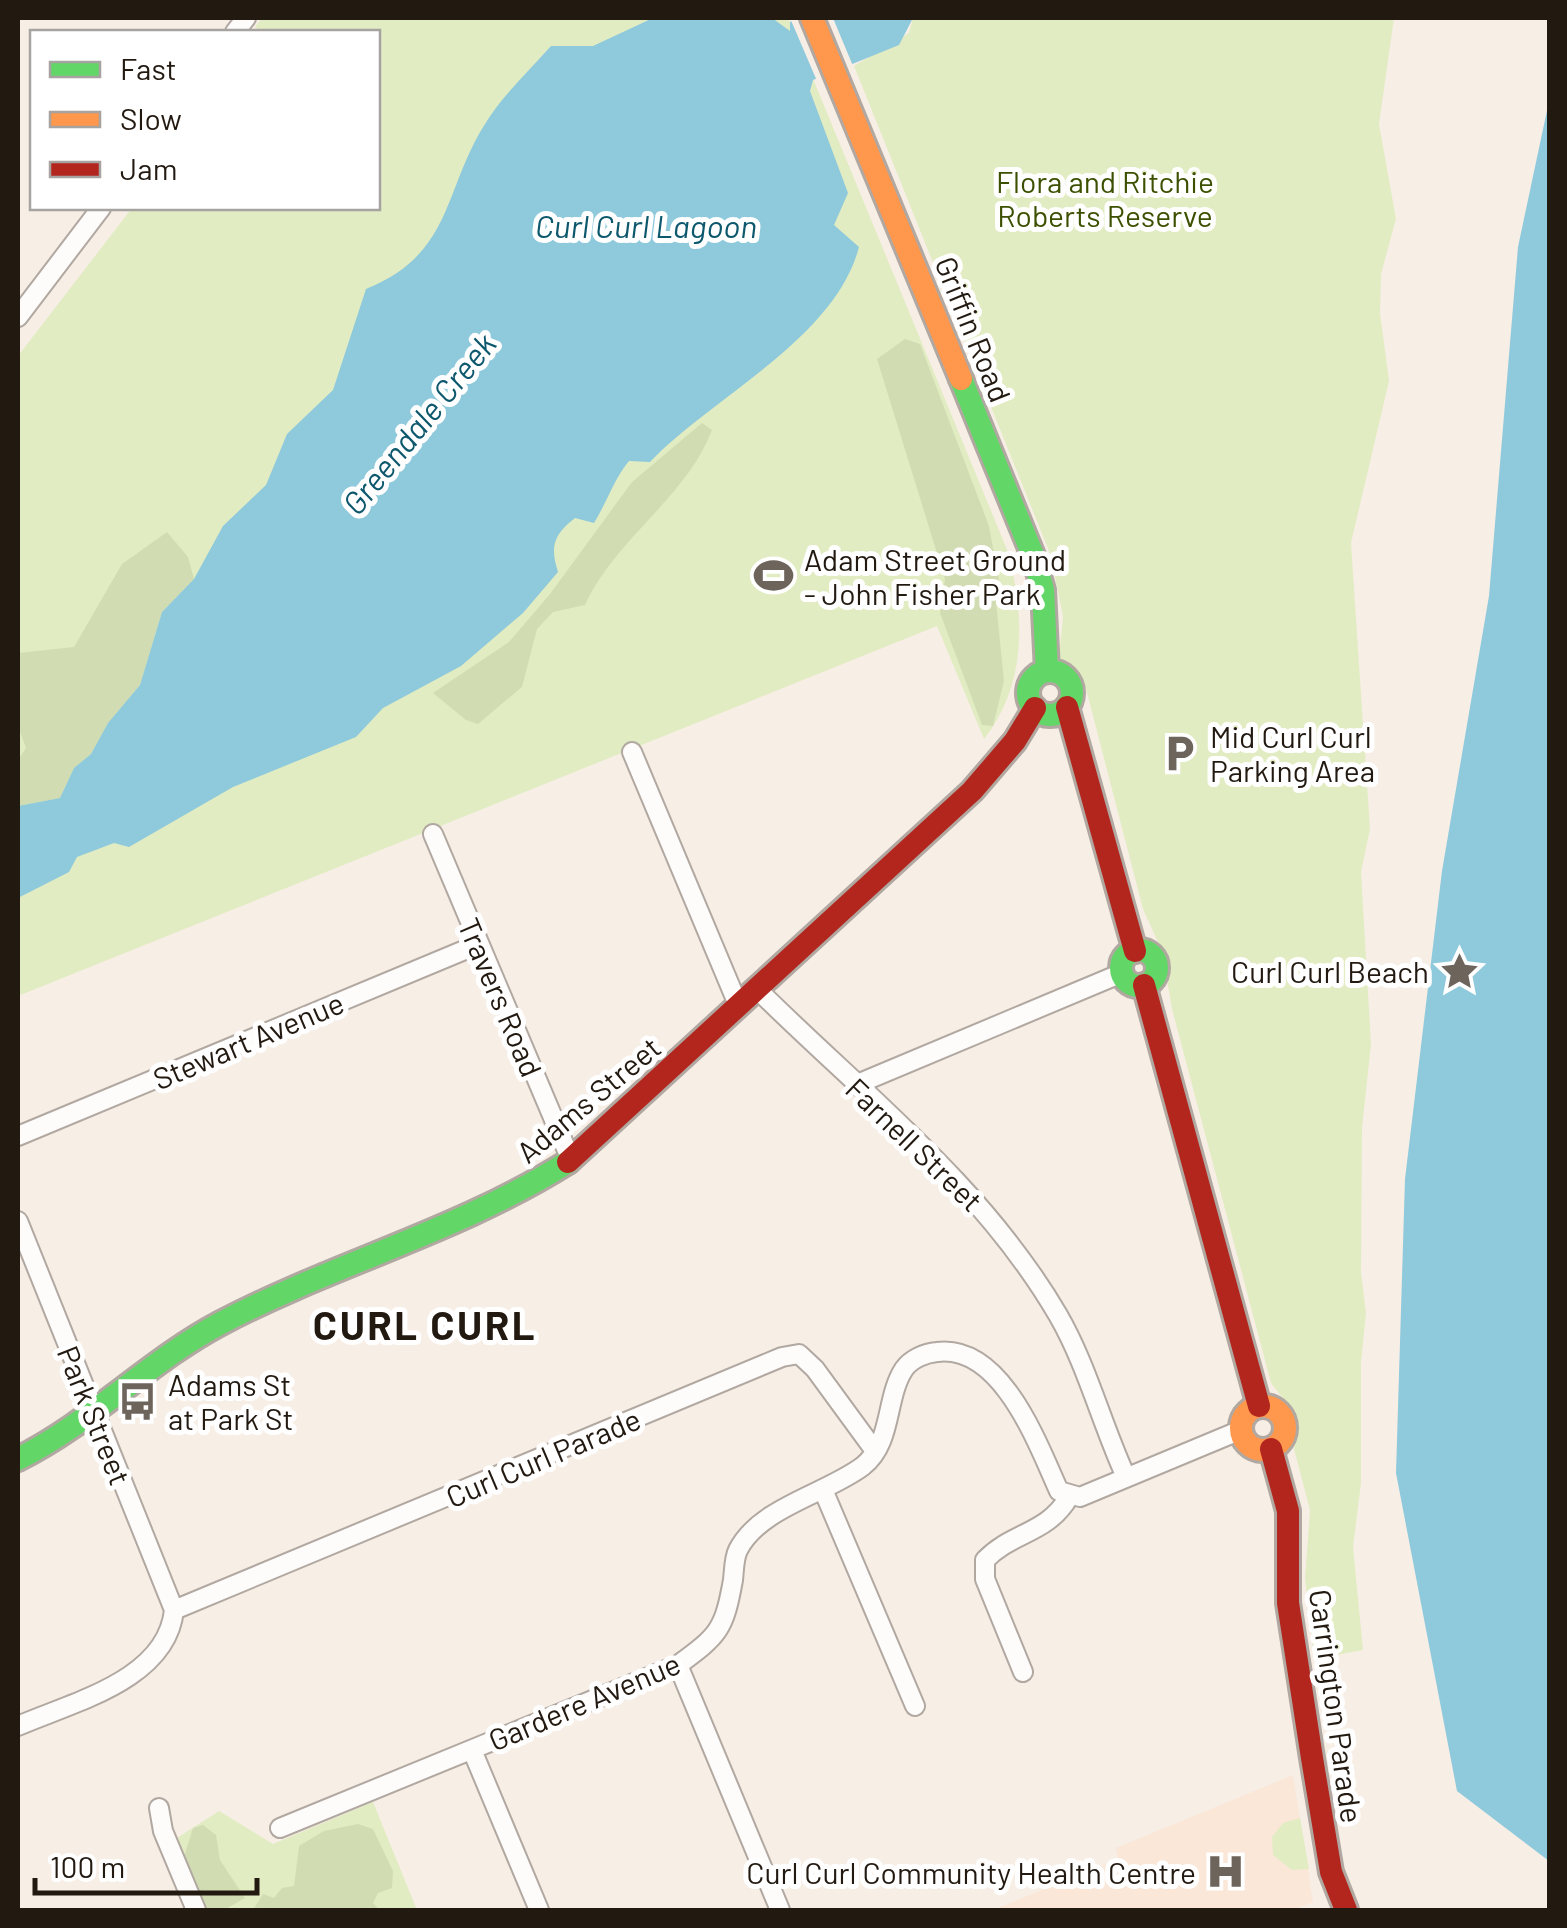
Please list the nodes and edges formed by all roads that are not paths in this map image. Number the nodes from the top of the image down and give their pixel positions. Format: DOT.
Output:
graph roads {
  1 [pos="812,18"];
  2 [pos="99,210"];
  3 [pos="18,317"];
  4 [pos="1046,671"];
  5 [pos="1066,706"];
  6 [pos="1035,708"];
  7 [pos="632,752"];
  8 [pos="433,834"];
  9 [pos="479,944"];
  10 [pos="1135,951"];
  11 [pos="1122,973"];
  12 [pos="1144,985"];
  13 [pos="758,990"];
  14 [pos="739,1007"];
  15 [pos="855,1084"];
  16 [pos="18,1136"];
  17 [pos="570,1160"];
  18 [pos="18,1222"];
  19 [pos="1259,1406"];
  20 [pos="95,1416"];
  21 [pos="1242,1430"];
  22 [pos="1271,1449"];
  23 [pos="875,1450"];
  24 [pos="18,1459"];
  25 [pos="1126,1478"];
  26 [pos="824,1492"];
  27 [pos="1069,1497"];
  28 [pos="174,1610"];
  29 [pos="678,1664"];
  30 [pos="1023,1672"];
  31 [pos="915,1706"];
  32 [pos="18,1726"];
  33 [pos="472,1750"];
  34 [pos="159,1808"];
  35 [pos="280,1828"];
  36 [pos="196,1910"];
  37 [pos="540,1910"];
  38 [pos="780,1910"];
  39 [pos="1346,1910"];
  1 -- 4 [label="main road, Griffin Road"];
  2 -- 3 [label="street"];
  4 -- 5 [label="main road"];
  4 -- 6 [label="main road"];
  5 -- 6 [label="main road"];
  5 -- 10 [label="main road"];
  6 -- 13 [label="main road, Adams Street"];
  7 -- 14 [label="street"];
  8 -- 9 [label="street, Travers Road"];
  9 -- 16 [label="street, Stewart Avenue"];
  9 -- 17 [label="street, Travers Road"];
  10 -- 11 [label="main road"];
  10 -- 12 [label="main road"];
  11 -- 12 [label="main road"];
  11 -- 15 [label="street"];
  12 -- 19 [label="main road"];
  13 -- 14 [label="main road, Adams Street"];
  13 -- 15 [label="street, Farnell Street"];
  14 -- 17 [label="main road, Adams Street"];
  15 -- 25 [label="street, Farnell Street"];
  17 -- 20 [label="main road, Adams Street"];
  18 -- 20 [label="street, Park Street"];
  19 -- 21 [label="main road"];
  19 -- 22 [label="main road"];
  20 -- 24 [label="main road, Adams Street"];
  20 -- 28 [label="street, Park Street"];
  21 -- 22 [label="main road"];
  21 -- 25 [label="street"];
  22 -- 39 [label="main road, Carrington Parade"];
  23 -- 26 [label="street, Gardere Avenue"];
  23 -- 27 [label="street, Gardere Avenue"];
  23 -- 28 [label="street, Curl Curl Parade"];
  25 -- 27 [label="street"];
  26 -- 29 [label="street, Gardere Avenue"];
  26 -- 31 [label="street"];
  27 -- 30 [label="street"];
  28 -- 32 [label="street"];
  29 -- 33 [label="street, Gardere Avenue"];
  29 -- 38 [label="street"];
  33 -- 35 [label="street, Gardere Avenue"];
  33 -- 37 [label="street"];
  34 -- 36 [label="street"];
}
